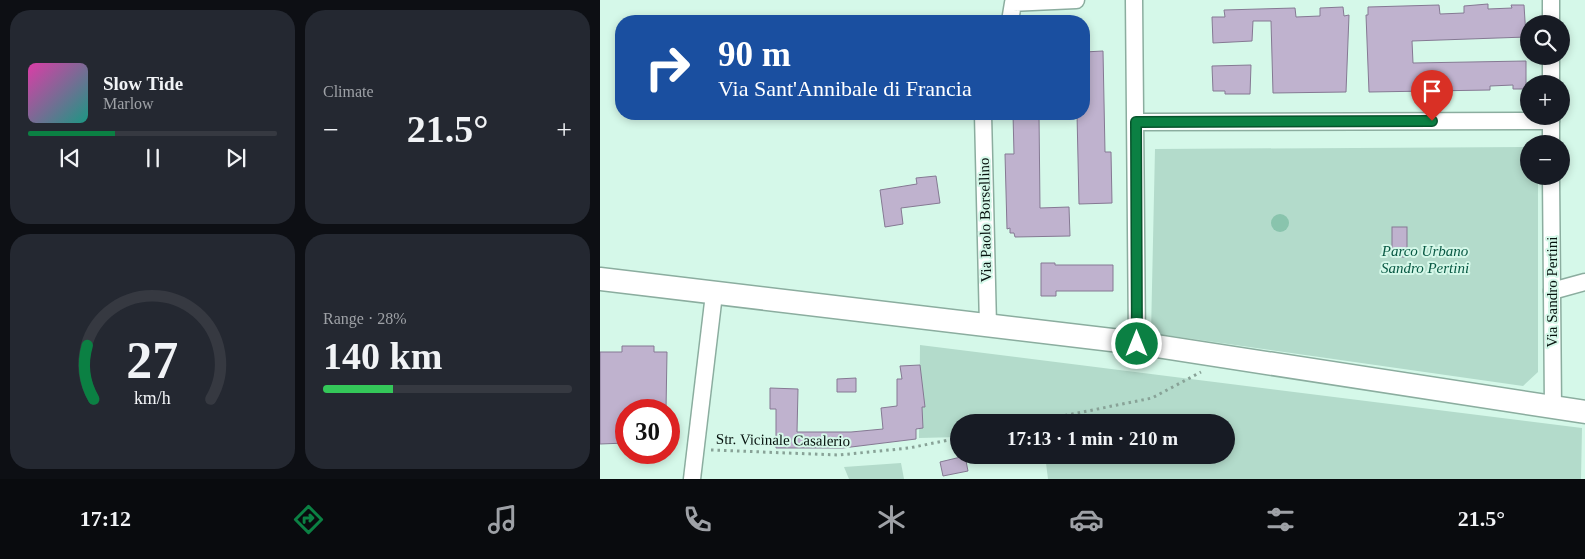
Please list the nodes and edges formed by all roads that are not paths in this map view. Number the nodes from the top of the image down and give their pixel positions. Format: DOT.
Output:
graph roads {
  1 [pos="1076,0"];
  2 [pos="1134,0"];
  3 [pos="1551,0"];
  4 [pos="1011,15"];
  5 [pos="1551,15"];
  6 [pos="1520,119"];
  7 [pos="983,120"];
  8 [pos="1136,122"];
  9 [pos="1551,185"];
  10 [pos="600,279"];
  11 [pos="1585,282"];
  12 [pos="1552,291"];
  13 [pos="714,294"];
  14 [pos="988,326"];
  15 [pos="1137,344"];
  16 [pos="1553,408"];
  17 [pos="1585,412"];
  18 [pos="692,479"];
  1 -- 4 [label="street"];
  2 -- 8 [label="street"];
  3 -- 5 [label="street"];
  6 -- 8 [label="street"];
  7 -- 14 [label="street, Via Paolo Borsellino"];
  8 -- 15 [label="street"];
  9 -- 12 [label="street, Via Sandro Pertini"];
  10 -- 13 [label="main road"];
  11 -- 12 [label="street"];
  12 -- 16 [label="street, Via Sandro Pertini"];
  13 -- 14 [label="main road"];
  13 -- 18 [label="street"];
  14 -- 15 [label="main road"];
  15 -- 16 [label="main road"];
  16 -- 17 [label="main road"];
}
